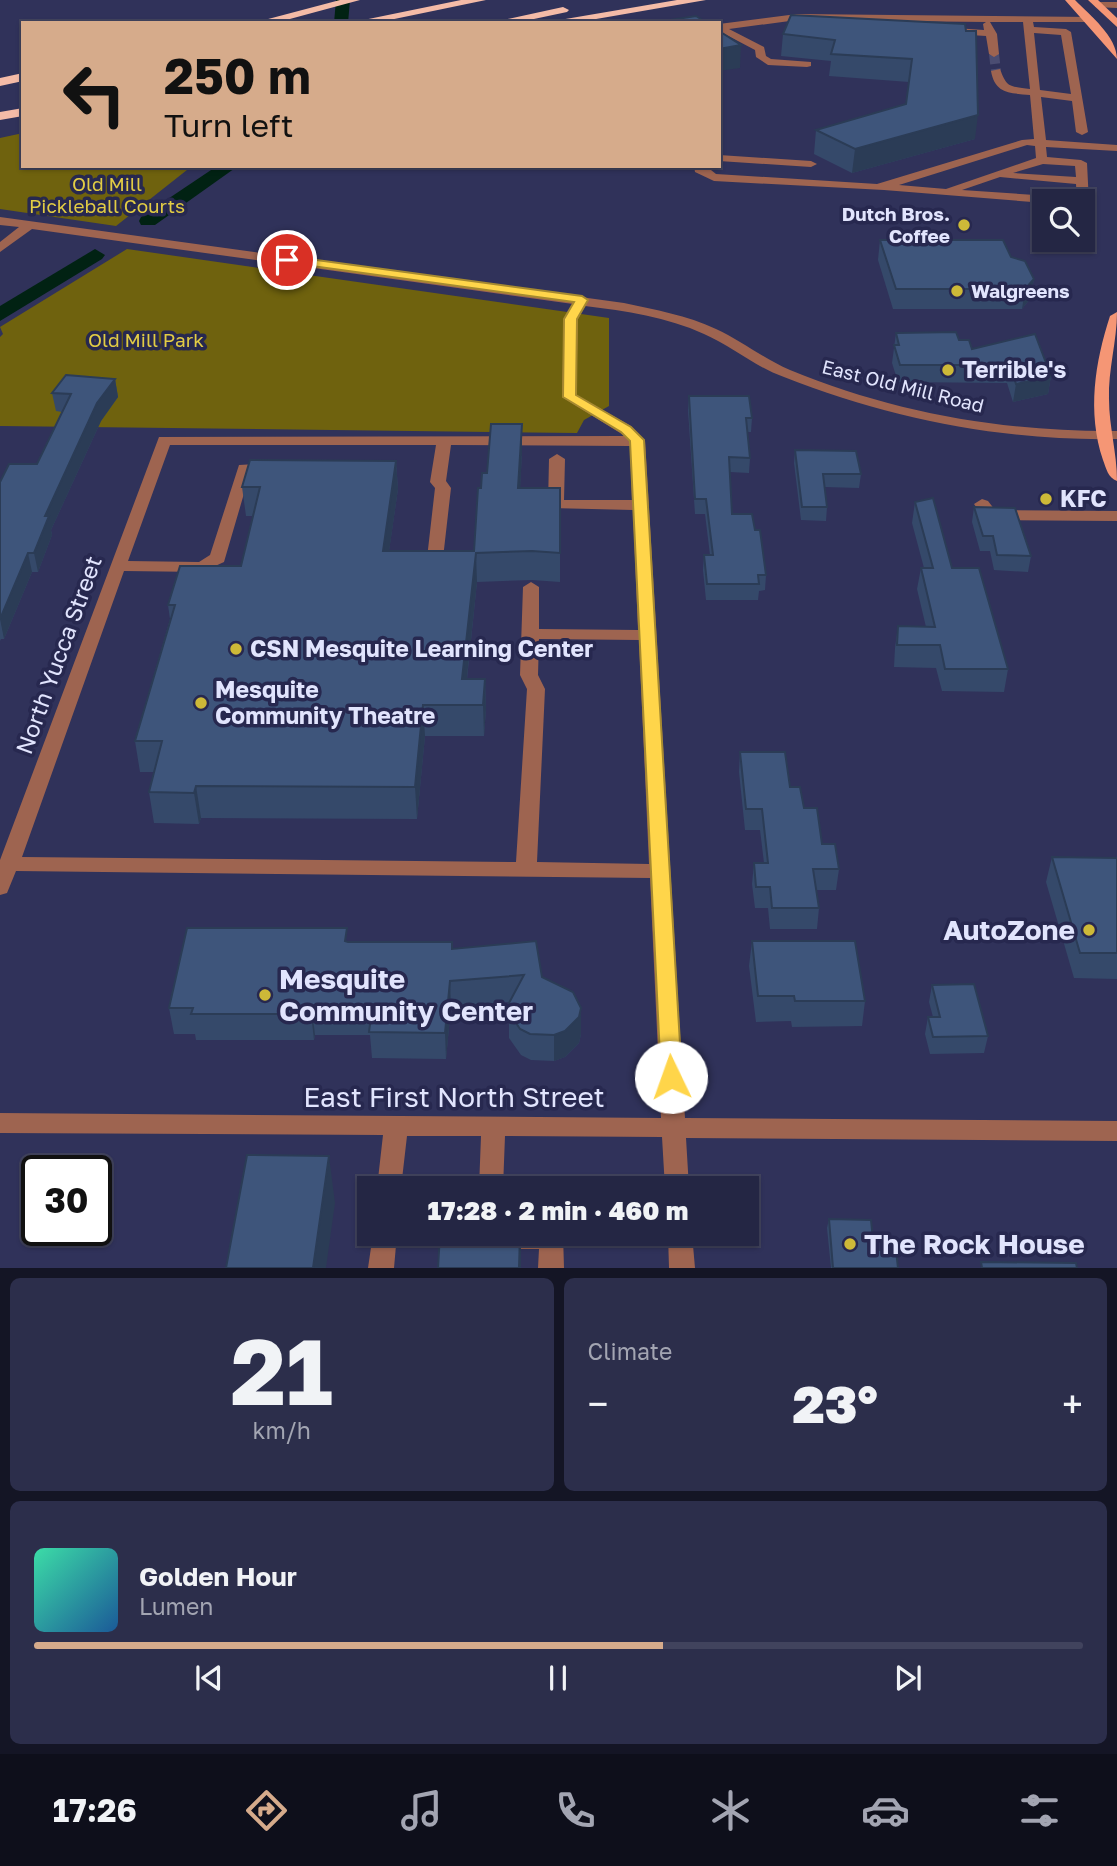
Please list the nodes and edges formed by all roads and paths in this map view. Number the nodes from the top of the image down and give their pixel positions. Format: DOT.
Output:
graph roads {
  1 [pos="354,0"];
  2 [pos="480,0"];
  3 [pos="617,0"];
  4 [pos="700,0"];
  5 [pos="1074,3"];
  6 [pos="1096,3"];
  7 [pos="1117,5"];
  8 [pos="777,18"];
  9 [pos="986,18"];
  10 [pos="1089,19"];
  11 [pos="267,21"];
  12 [pos="367,21"];
  13 [pos="507,21"];
  14 [pos="561,21"];
  15 [pos="1117,24"];
  16 [pos="1029,25"];
  17 [pos="721,27"];
  18 [pos="721,28"];
  19 [pos="992,34"];
  20 [pos="1113,45"];
  21 [pos="994,54"];
  22 [pos="1117,56"];
  23 [pos="807,64"];
  24 [pos="996,71"];
  25 [pos="21,78"];
  26 [pos="21,83"];
  27 [pos="0,85"];
  28 [pos="1036,95"];
  29 [pos="1077,98"];
  30 [pos="21,112"];
  31 [pos="0,116"];
  32 [pos="1083,132"];
  33 [pos="1041,142"];
  34 [pos="1117,148"];
  35 [pos="721,158"];
  36 [pos="1042,160"];
  37 [pos="811,164"];
  38 [pos="700,168"];
  39 [pos="995,176"];
  40 [pos="1083,181"];
  41 [pos="878,187"];
  42 [pos="1083,189"];
  43 [pos="944,192"];
  44 [pos="1032,199"];
  45 [pos="0,221"];
  46 [pos="30,225"];
  47 [pos="0,248"];
  48 [pos="582,300"];
  49 [pos="1117,316"];
  50 [pos="631,435"];
  51 [pos="1110,435"];
  52 [pos="345,440"];
  53 [pos="444,440"];
  54 [pos="340,458"];
  55 [pos="557,459"];
  56 [pos="284,468"];
  57 [pos="1117,475"];
  58 [pos="982,504"];
  59 [pos="640,505"];
  60 [pos="1117,516"];
  61 [pos="118,566"];
  62 [pos="434,567"];
  63 [pos="531,587"];
  64 [pos="530,635"];
  65 [pos="647,635"];
  66 [pos="8,864"];
  67 [pos="526,870"];
  68 [pos="660,871"];
  69 [pos="0,887"];
  70 [pos="0,1123"];
  71 [pos="396,1127"];
  72 [pos="494,1128"];
  73 [pos="674,1129"];
  74 [pos="1117,1131"];
  75 [pos="390,1176"];
  76 [pos="492,1176"];
  77 [pos="676,1176"];
  78 [pos="384,1246"];
  79 [pos="552,1246"];
  80 [pos="681,1246"];
  81 [pos="381,1268"];
  82 [pos="551,1268"];
  83 [pos="682,1268"];
  1 -- 11 [label="highway"];
  2 -- 12 [label="highway"];
  3 -- 13 [label="highway"];
  4 -- 14 [label="highway"];
  5 -- 6 [label="main road"];
  5 -- 10 [label="main road"];
  6 -- 7 [label="street"];
  6 -- 15 [label="main road"];
  8 -- 9 [label="street"];
  8 -- 17 [label="street"];
  8 -- 19 [label="street"];
  9 -- 16 [label="street"];
  9 -- 19 [label="street"];
  10 -- 16 [label="street"];
  10 -- 20 [label="main road"];
  16 -- 28 [label="street"];
  16 -- 29 [label="street"];
  18 -- 23 [label="street"];
  19 -- 21 [label="street"];
  20 -- 22 [label="main road"];
  24 -- 28 [label="street"];
  25 -- 27 [label="highway"];
  26 -- 27 [label="highway"];
  28 -- 29 [label="street"];
  28 -- 33 [label="street"];
  29 -- 32 [label="street"];
  30 -- 31 [label="highway"];
  33 -- 34 [label="street"];
  33 -- 36 [label="street"];
  33 -- 41 [label="street"];
  35 -- 37 [label="street"];
  36 -- 39 [label="street"];
  36 -- 40 [label="street"];
  38 -- 41 [label="street"];
  39 -- 40 [label="street"];
  39 -- 43 [label="street"];
  40 -- 42 [label="street"];
  41 -- 43 [label="street"];
  43 -- 44 [label="street"];
  45 -- 46 [label="street, East Old Mill Road"];
  46 -- 47 [label="street"];
  46 -- 48 [label="street, East Old Mill Road"];
  48 -- 50 [label="street"];
  48 -- 51 [label="street, East Old Mill Road"];
  49 -- 51 [label="main road"];
  50 -- 53 [label="street"];
  50 -- 59 [label="street"];
  51 -- 57 [label="main road"];
  52 -- 53 [label="street"];
  52 -- 54 [label="street"];
  52 -- 61 [label="street, North Yucca Street"];
  53 -- 62 [label="street"];
  55 -- 59 [label="street"];
  56 -- 61 [label="street"];
  58 -- 60 [label="street"];
  59 -- 65 [label="street"];
  61 -- 66 [label="street, North Yucca Street"];
  63 -- 64 [label="street"];
  64 -- 65 [label="street"];
  64 -- 67 [label="street"];
  65 -- 68 [label="street"];
  66 -- 67 [label="street"];
  66 -- 69 [label="street, North Yucca Street"];
  67 -- 68 [label="street"];
  68 -- 73 [label="street"];
  70 -- 71 [label="street, East First North Street"];
  71 -- 72 [label="street, East First North Street"];
  71 -- 75 [label="street"];
  72 -- 73 [label="street, East First North Street"];
  72 -- 76 [label="street"];
  73 -- 74 [label="street, East First North Street"];
  73 -- 77 [label="street"];
  78 -- 81 [label="street"];
  79 -- 82 [label="street"];
  80 -- 83 [label="street"];
}
